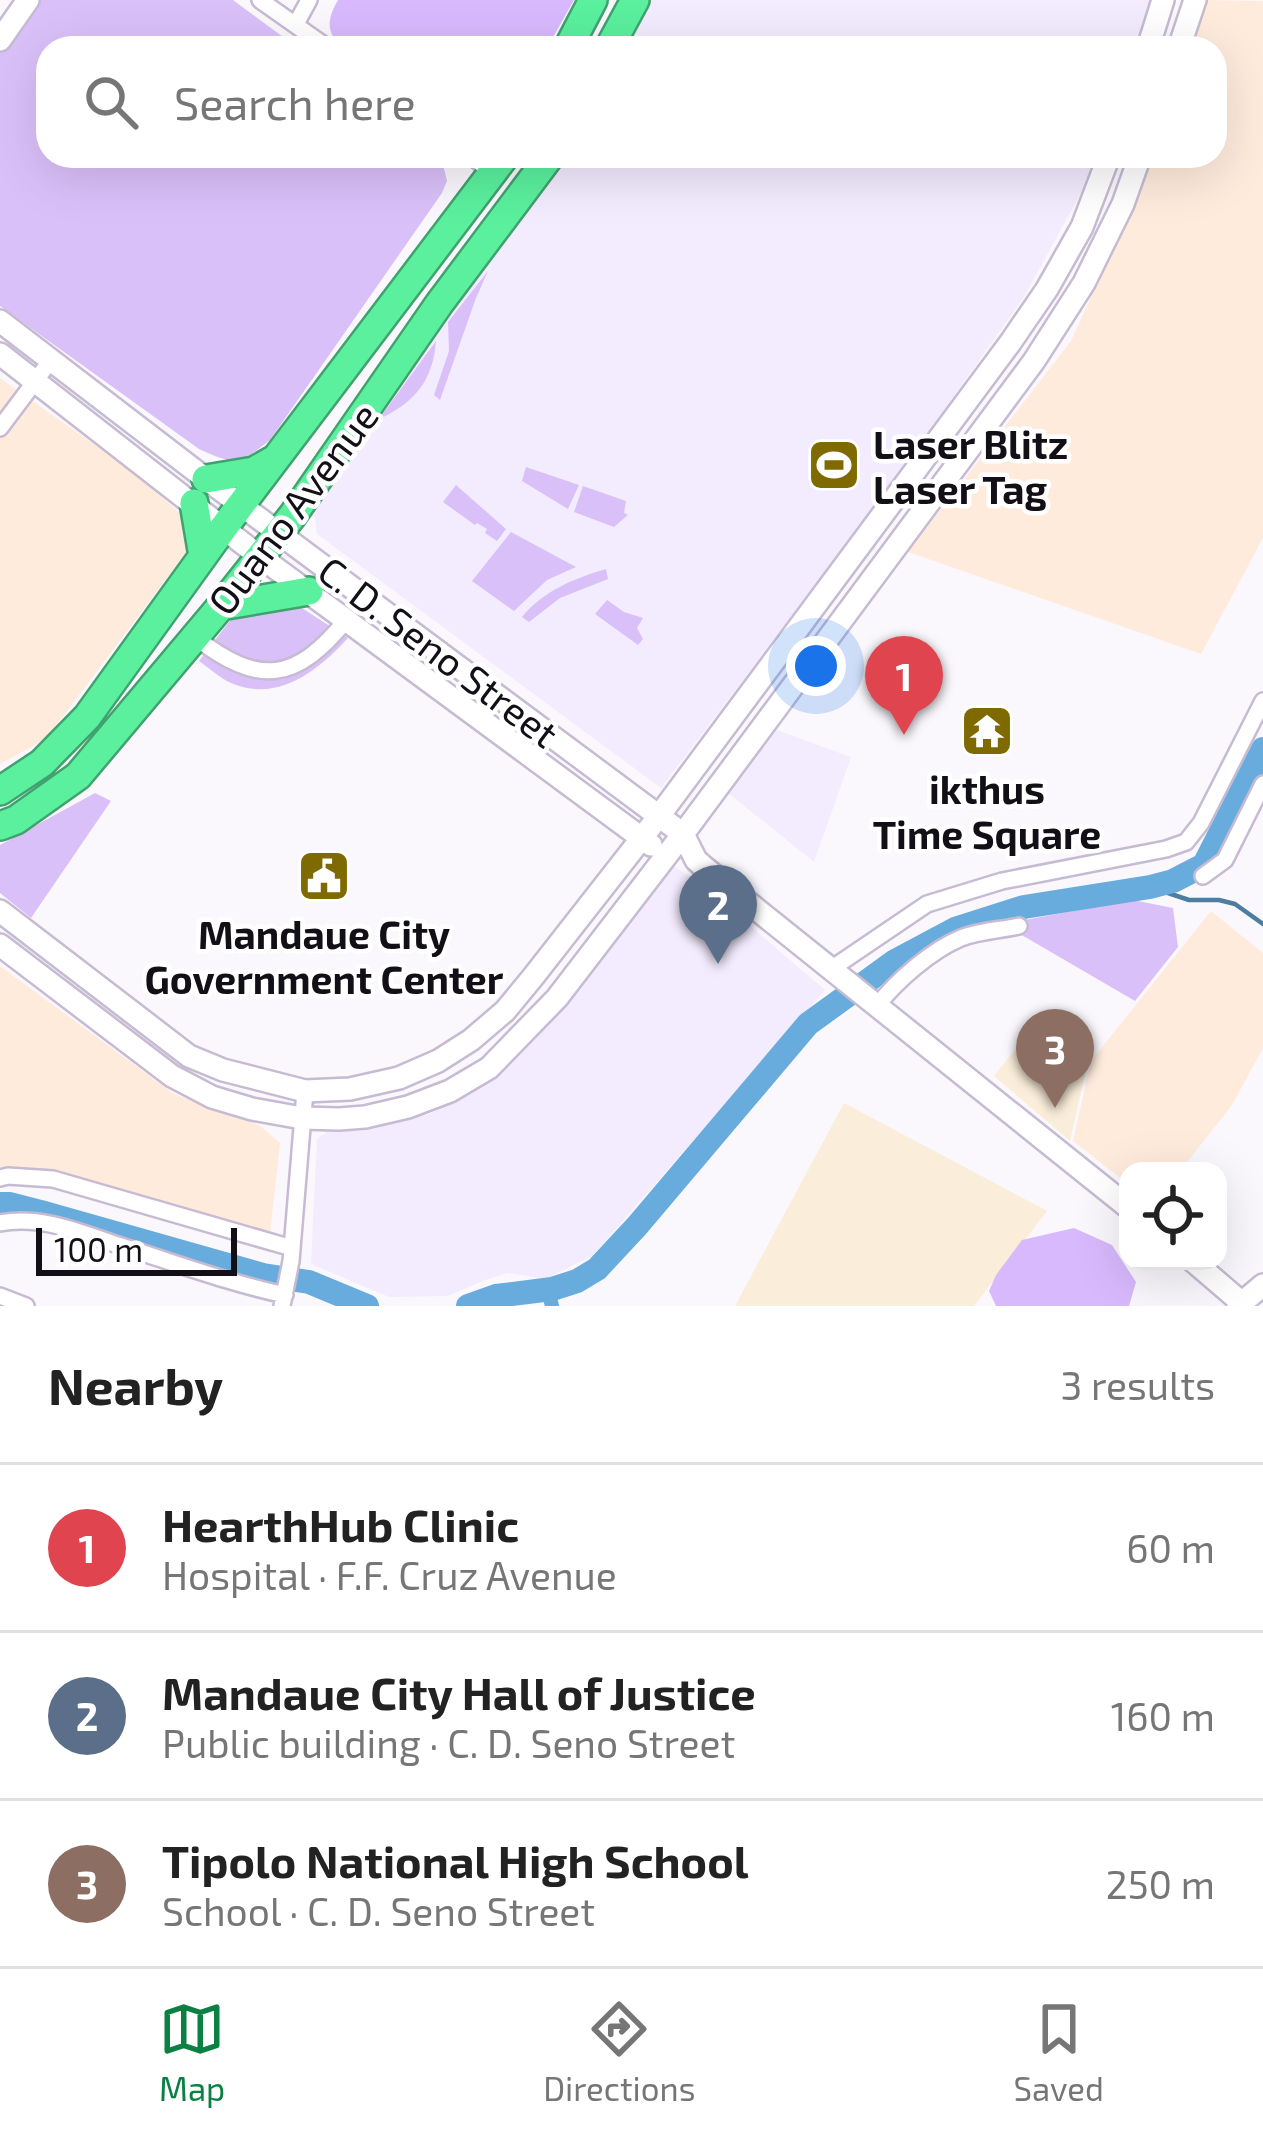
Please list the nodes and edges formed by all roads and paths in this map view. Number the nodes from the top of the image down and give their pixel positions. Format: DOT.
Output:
graph roads {
  1 [pos="28,0"];
  2 [pos="260,0"];
  3 [pos="309,0"];
  4 [pos="593,0"];
  5 [pos="635,0"];
  6 [pos="1163,0"];
  7 [pos="1195,0"];
  8 [pos="296,24"];
  9 [pos="312,36"];
  10 [pos="574,36"];
  11 [pos="616,36"];
  12 [pos="1152,36"];
  13 [pos="1183,36"];
  14 [pos="0,40"];
  15 [pos="486,168"];
  16 [pos="541,168"];
  17 [pos="1104,168"];
  18 [pos="1136,168"];
  19 [pos="0,321"];
  20 [pos="0,354"];
  21 [pos="51,359"];
  22 [pos="36,381"];
  23 [pos="0,428"];
  24 [pos="278,457"];
  25 [pos="200,491"];
  26 [pos="233,516"];
  27 [pos="280,533"];
  28 [pos="203,556"];
  29 [pos="259,556"];
  30 [pos="309,591"];
  31 [pos="221,606"];
  32 [pos="347,620"];
  33 [pos="195,637"];
  34 [pos="1263,701"];
  35 [pos="515,708"];
  36 [pos="496,730"];
  37 [pos="1263,784"];
  38 [pos="0,791"];
  39 [pos="659,816"];
  40 [pos="0,826"];
  41 [pos="683,834"];
  42 [pos="642,838"];
  43 [pos="667,856"];
  44 [pos="696,860"];
  45 [pos="1203,876"];
  46 [pos="0,911"];
  47 [pos="1019,926"];
  48 [pos="0,945"];
  49 [pos="836,973"];
  50 [pos="872,1002"];
  51 [pos="305,1091"];
  52 [pos="302,1118"];
  53 [pos="0,1178"];
  54 [pos="1119,1200"];
  55 [pos="0,1223"];
  56 [pos="291,1254"];
  57 [pos="1203,1270"];
  58 [pos="1263,1286"];
  59 [pos="0,1296"];
  60 [pos="284,1296"];
  61 [pos="1240,1304"];
  62 [pos="26,1306"];
  1 -- 14 [label="street"];
  2 -- 8 [label="street"];
  3 -- 8 [label="street"];
  4 -- 10 [label="highway"];
  5 -- 11 [label="highway"];
  6 -- 12 [label="street"];
  7 -- 13 [label="street"];
  8 -- 9 [label="street"];
  15 -- 24 [label="highway, Ouano Avenue"];
  16 -- 27 [label="highway, Ouano Avenue"];
  17 -- 39 [label="street"];
  18 -- 41 [label="street"];
  19 -- 21 [label="street, C. D. Seno Street"];
  20 -- 22 [label="street, C. D. Seno Street"];
  21 -- 22 [label="street"];
  21 -- 25 [label="street, C. D. Seno Street"];
  22 -- 23 [label="street"];
  22 -- 25 [label="street, C. D. Seno Street"];
  24 -- 25 [label="highway"];
  24 -- 26 [label="highway, Ouano Avenue"];
  25 -- 26 [label="street, C. D. Seno Street"];
  25 -- 28 [label="highway"];
  26 -- 27 [label="street, C. D. Seno Street"];
  26 -- 28 [label="highway, Ouano Avenue"];
  26 -- 29 [label="street, C. D. Seno Street"];
  27 -- 29 [label="highway, Ouano Avenue"];
  27 -- 35 [label="street, C. D. Seno Street"];
  28 -- 38 [label="highway, Ouano Avenue"];
  29 -- 30 [label="street, C. D. Seno Street"];
  29 -- 31 [label="highway, Ouano Avenue"];
  30 -- 31 [label="highway"];
  30 -- 32 [label="street, C. D. Seno Street"];
  31 -- 33 [label="highway, Ouano Avenue"];
  32 -- 33 [label="street"];
  32 -- 36 [label="street, C. D. Seno Street"];
  33 -- 40 [label="highway, Ouano Avenue"];
  34 -- 49 [label="street"];
  35 -- 36 [label="street"];
  35 -- 39 [label="street, C. D. Seno Street"];
  36 -- 42 [label="street, C. D. Seno Street"];
  37 -- 45 [label="street"];
  39 -- 41 [label="street, C. D. Seno Street"];
  39 -- 42 [label="street"];
  41 -- 43 [label="street"];
  41 -- 44 [label="street, C. D. Seno Street"];
  42 -- 43 [label="street, C. D. Seno Street"];
  42 -- 51 [label="street"];
  43 -- 44 [label="street, C. D. Seno Street"];
  43 -- 52 [label="street"];
  44 -- 49 [label="street, C. D. Seno Street"];
  46 -- 51 [label="street"];
  47 -- 50 [label="street"];
  48 -- 52 [label="street"];
  49 -- 50 [label="street, C. D. Seno Street"];
  50 -- 54 [label="street, C. D. Seno Street"];
  51 -- 52 [label="street"];
  52 -- 56 [label="street"];
  53 -- 56 [label="street"];
  55 -- 60 [label="street"];
  56 -- 60 [label="street"];
  57 -- 61 [label="street"];
  58 -- 61 [label="street"];
  59 -- 62 [label="street"];
}
